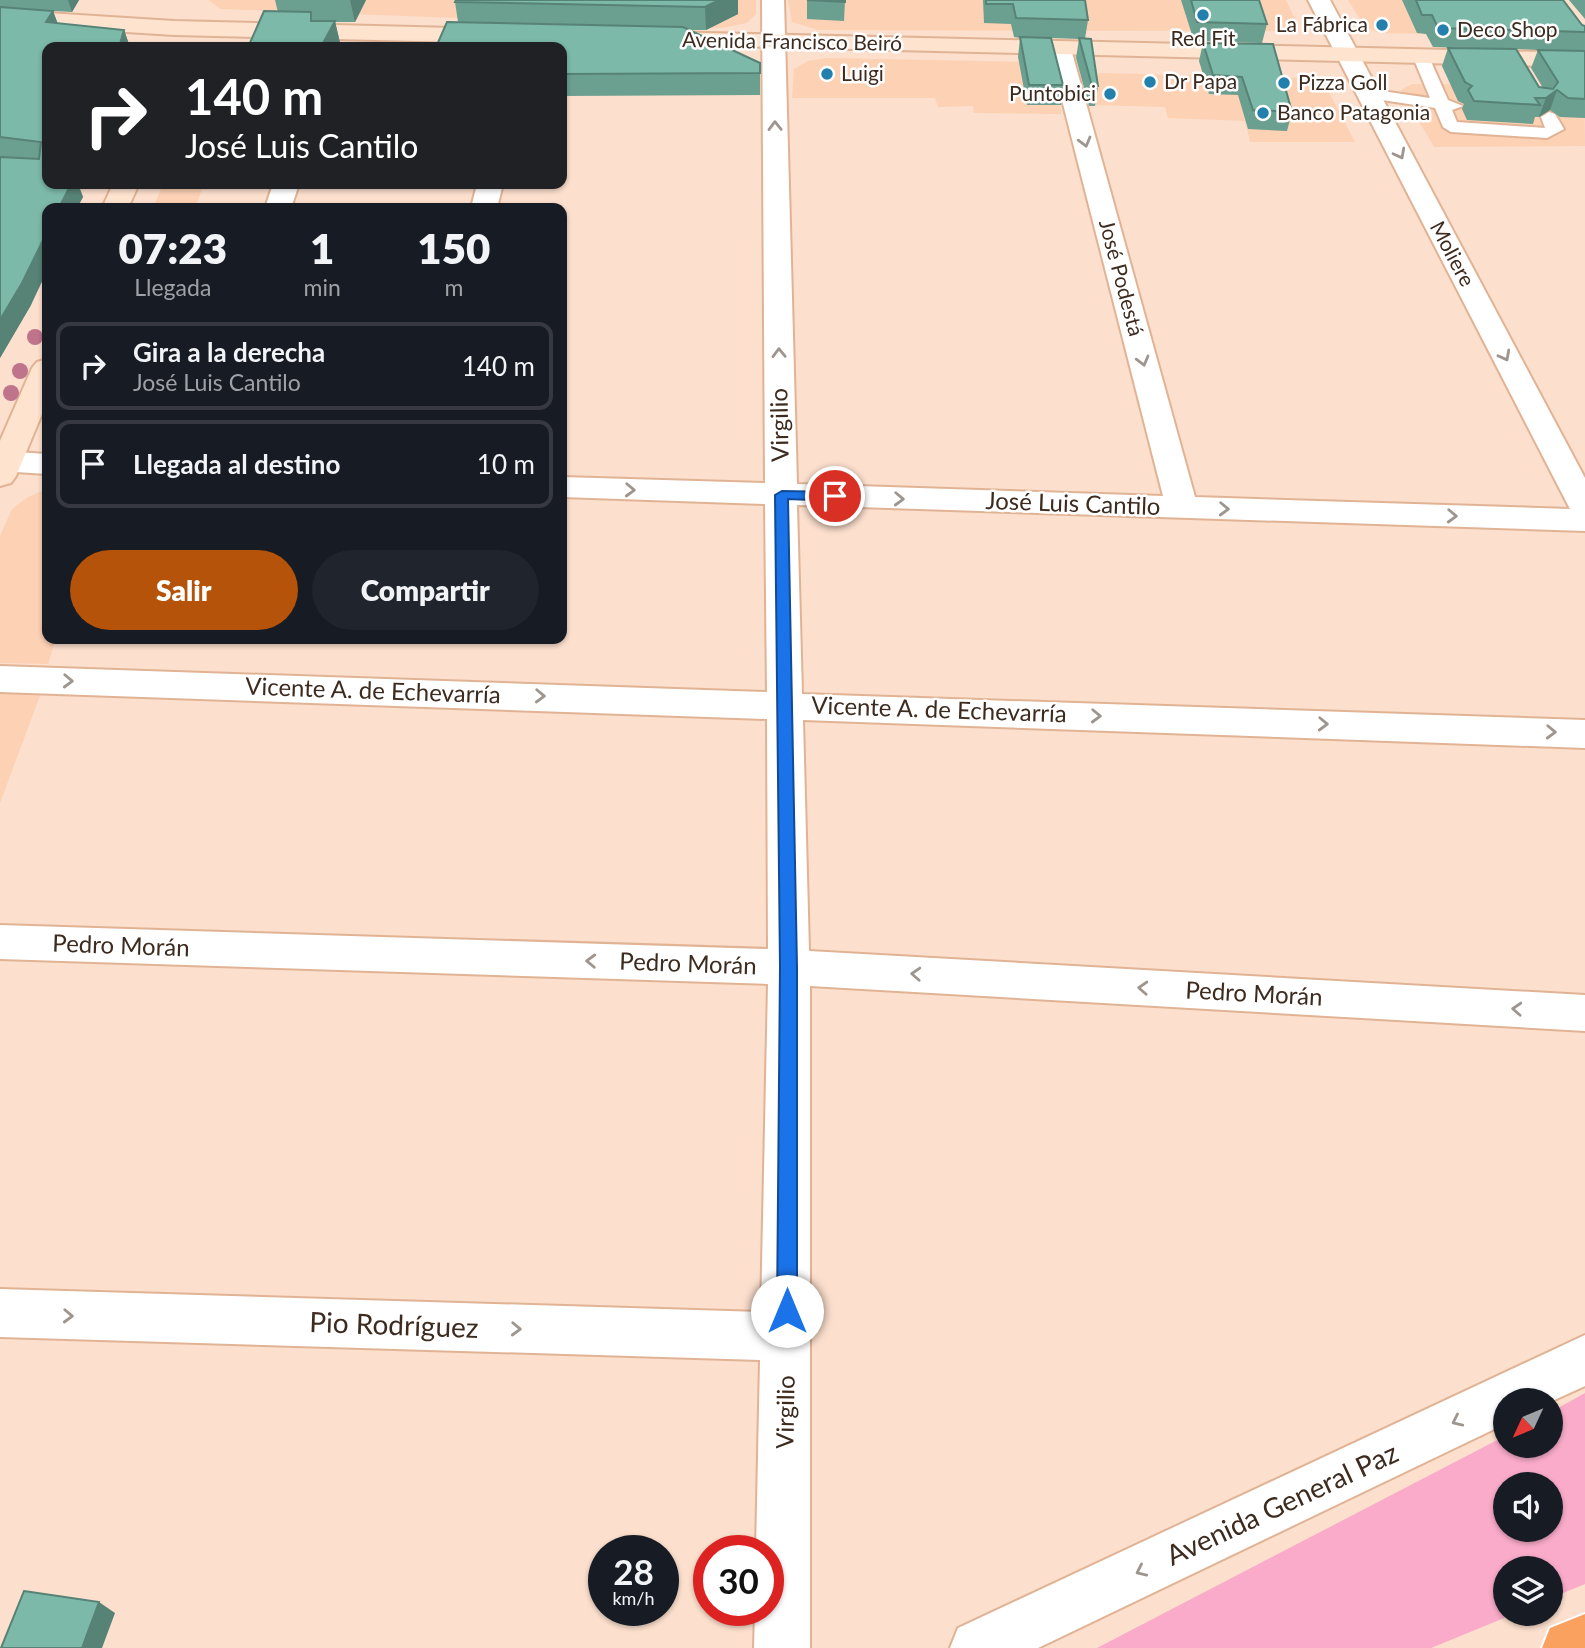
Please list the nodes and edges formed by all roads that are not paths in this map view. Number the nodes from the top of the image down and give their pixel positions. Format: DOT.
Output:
graph roads {
  1 [pos="773,0"];
  2 [pos="1319,0"];
  3 [pos="174,4"];
  4 [pos="0,17"];
  5 [pos="523,36"];
  6 [pos="176,38"];
  7 [pos="635,39"];
  8 [pos="332,40"];
  9 [pos="773,42"];
  10 [pos="1060,48"];
  11 [pos="1349,55"];
  12 [pos="1421,57"];
  13 [pos="1515,59"];
  14 [pos="1585,60"];
  15 [pos="1528,80"];
  16 [pos="1368,94"];
  17 [pos="1441,105"];
  18 [pos="1461,106"];
  19 [pos="1549,117"];
  20 [pos="42,379"];
  21 [pos="42,464"];
  22 [pos="2,467"];
  23 [pos="567,488"];
  24 [pos="782,495"];
  25 [pos="1182,507"];
  26 [pos="1585,508"];
  27 [pos="1585,520"];
  28 [pos="0,679"];
  29 [pos="783,704"];
  30 [pos="1585,734"];
  31 [pos="0,942"];
  32 [pos="789,967"];
  33 [pos="1585,1013"];
  34 [pos="0,1314"];
  35 [pos="787,1337"];
  36 [pos="1585,1360"];
  37 [pos="1585,1642"];
  38 [pos="782,1648"];
  39 [pos="978,1648"];
  40 [pos="1570,1648"];
  1 -- 9 [label="street, Virgilio"];
  2 -- 11 [label="street, Moliere"];
  3 -- 6 [label="main road"];
  4 -- 6 [label="main road"];
  5 -- 8 [label="main road"];
  6 -- 8 [label="main road"];
  7 -- 9 [label="main road, Avenida Francisco Beiró"];
  9 -- 10 [label="main road, Avenida Francisco Beiró"];
  24 -- 9 [label="street, Virgilio, one-way"];
  10 -- 11 [label="main road, Avenida Francisco Beiró"];
  10 -- 25 [label="street, José Podestá, one-way"];
  11 -- 12 [label="main road, Avenida Francisco Beiró"];
  11 -- 16 [label="street, Moliere"];
  12 -- 13 [label="main road, Avenida Francisco Beiró"];
  12 -- 17 [label="lane"];
  13 -- 14 [label="main road, Avenida Francisco Beiró"];
  13 -- 15 [label="lane"];
  16 -- 17 [label="lane"];
  16 -- 26 [label="street, Moliere, one-way"];
  17 -- 18 [label="lane"];
  17 -- 19 [label="lane"];
  20 -- 22 [label="main road"];
  21 -- 22 [label="street"];
  23 -- 24 [label="street, José Luis Cantilo, one-way"];
  24 -- 25 [label="street, José Luis Cantilo, one-way"];
  24 -- 29 [label="street, Virgilio"];
  25 -- 27 [label="street, José Luis Cantilo, one-way"];
  28 -- 29 [label="street, Vicente A. de Echevarría, one-way"];
  29 -- 30 [label="street, Vicente A. de Echevarría, one-way"];
  29 -- 32 [label="street, Virgilio"];
  32 -- 31 [label="street, Pedro Morán, one-way"];
  33 -- 32 [label="street, Pedro Morán, one-way"];
  32 -- 35 [label="street, Virgilio"];
  34 -- 35 [label="street, Pio Rodríguez, one-way"];
  35 -- 38 [label="street, Virgilio"];
  36 -- 39 [label="street, Avenida General Paz, one-way"];
  37 -- 40 [label="highway"];
}
